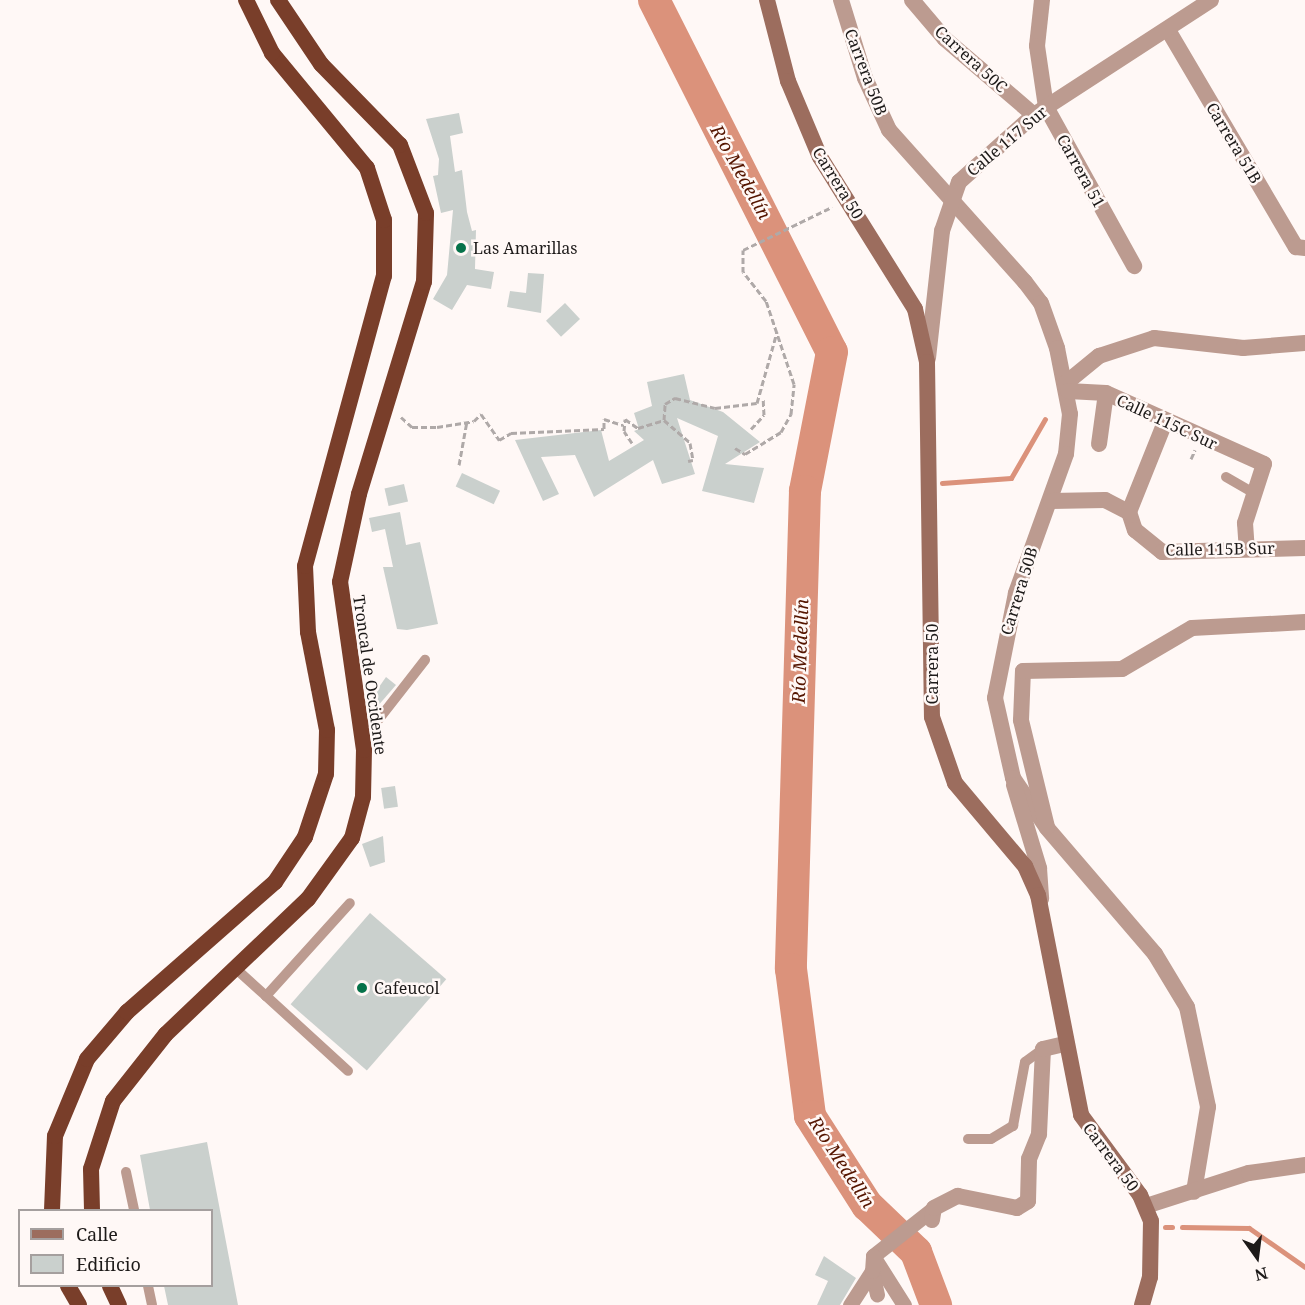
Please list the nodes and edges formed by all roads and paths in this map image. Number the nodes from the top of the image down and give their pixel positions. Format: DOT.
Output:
graph roads {
  1 [pos="246,0"];
  2 [pos="278,0"];
  3 [pos="768,0"];
  4 [pos="841,0"];
  5 [pos="912,0"];
  6 [pos="1042,0"];
  7 [pos="1210,0"];
  8 [pos="1168,30"];
  9 [pos="1040,111"];
  10 [pos="951,199"];
  11 [pos="829,209"];
  12 [pos="1305,248"];
  13 [pos="1134,266"];
  14 [pos="777,332"];
  15 [pos="1305,343"];
  16 [pos="927,363"];
  17 [pos="1067,387"];
  18 [pos="1106,393"];
  19 [pos="388,398"];
  20 [pos="763,398"];
  21 [pos="664,420"];
  22 [pos="467,422"];
  23 [pos="1164,422"];
  24 [pos="622,424"];
  25 [pos="751,429"];
  26 [pos="632,443"];
  27 [pos="1099,444"];
  28 [pos="735,448"];
  29 [pos="688,461"];
  30 [pos="459,465"];
  31 [pos="1226,477"];
  32 [pos="1255,494"];
  33 [pos="1051,501"];
  34 [pos="1129,512"];
  35 [pos="1305,548"];
  36 [pos="1247,549"];
  37 [pos="1305,622"];
  38 [pos="425,660"];
  39 [pos="361,728"];
  40 [pos="1013,778"];
  41 [pos="1047,828"];
  42 [pos="350,903"];
  43 [pos="1041,906"];
  44 [pos="235,968"];
  45 [pos="266,996"];
  46 [pos="1065,1044"];
  47 [pos="1043,1049"];
  48 [pos="348,1071"];
  49 [pos="968,1139"];
  50 [pos="1305,1165"];
  51 [pos="126,1172"];
  52 [pos="1194,1192"];
  53 [pos="1146,1206"];
  54 [pos="51,1209"];
  55 [pos="92,1209"];
  56 [pos="134,1209"];
  57 [pos="933,1214"];
  58 [pos="872,1264"];
  59 [pos="69,1287"];
  60 [pos="110,1287"];
  61 [pos="148,1287"];
  62 [pos="877,1294"];
  63 [pos="79,1305"];
  64 [pos="119,1305"];
  65 [pos="152,1305"];
  66 [pos="850,1305"];
  67 [pos="904,1305"];
  68 [pos="1142,1305"];
  1 -- 54 [label="highway"];
  2 -- 19 [label="highway, Troncal de Occidente"];
  3 -- 16 [label="main road, Carrera 50"];
  4 -- 10 [label="street, Carrera 50B"];
  5 -- 9 [label="street, Carrera 50C"];
  6 -- 9 [label="street, Carrera 51"];
  7 -- 8 [label="street, Calle 117 Sur"];
  8 -- 9 [label="street, Calle 117 Sur"];
  8 -- 12 [label="street, Carrera 51B"];
  9 -- 10 [label="street, Calle 117 Sur"];
  9 -- 13 [label="street, Carrera 51"];
  10 -- 16 [label="street, Calle 117 Sur"];
  10 -- 17 [label="street, Carrera 50B"];
  11 -- 14 [label="path"];
  14 -- 20 [label="path"];
  14 -- 28 [label="path"];
  15 -- 17 [label="street"];
  16 -- 43 [label="main road, Carrera 50"];
  17 -- 18 [label="street, Calle 115C Sur"];
  17 -- 33 [label="street, Carrera 50B"];
  18 -- 23 [label="street, Calle 115C Sur"];
  18 -- 27 [label="street"];
  19 -- 22 [label="path"];
  19 -- 39 [label="highway, Troncal de Occidente"];
  20 -- 21 [label="path"];
  20 -- 25 [label="path"];
  21 -- 24 [label="path"];
  21 -- 29 [label="path"];
  22 -- 24 [label="path"];
  22 -- 30 [label="path"];
  23 -- 32 [label="street, Calle 115C Sur"];
  23 -- 34 [label="street"];
  24 -- 26 [label="path"];
  31 -- 32 [label="lane"];
  32 -- 36 [label="street"];
  33 -- 34 [label="street"];
  33 -- 40 [label="street, Carrera 50B"];
  34 -- 36 [label="street, Calle 115B Sur"];
  35 -- 36 [label="street, Calle 115B Sur"];
  37 -- 41 [label="street"];
  38 -- 39 [label="lane"];
  39 -- 44 [label="highway, Troncal de Occidente"];
  40 -- 41 [label="street, Carrera 50B"];
  40 -- 43 [label="street"];
  41 -- 52 [label="street, Carrera 50B"];
  42 -- 45 [label="lane"];
  43 -- 46 [label="main road, Carrera 50"];
  44 -- 45 [label="lane"];
  44 -- 55 [label="highway, Troncal de Occidente"];
  45 -- 48 [label="lane"];
  46 -- 47 [label="street"];
  46 -- 53 [label="main road, Carrera 50"];
  47 -- 49 [label="lane"];
  47 -- 57 [label="street"];
  50 -- 52 [label="street"];
  51 -- 56 [label="lane"];
  52 -- 53 [label="street"];
  53 -- 68 [label="main road, Carrera 50"];
  57 -- 58 [label="street"];
  58 -- 62 [label="street"];
  58 -- 66 [label="street"];
  58 -- 67 [label="street"];
  59 -- 63 [label="highway"];
  60 -- 64 [label="highway"];
  61 -- 65 [label="lane"];
}
